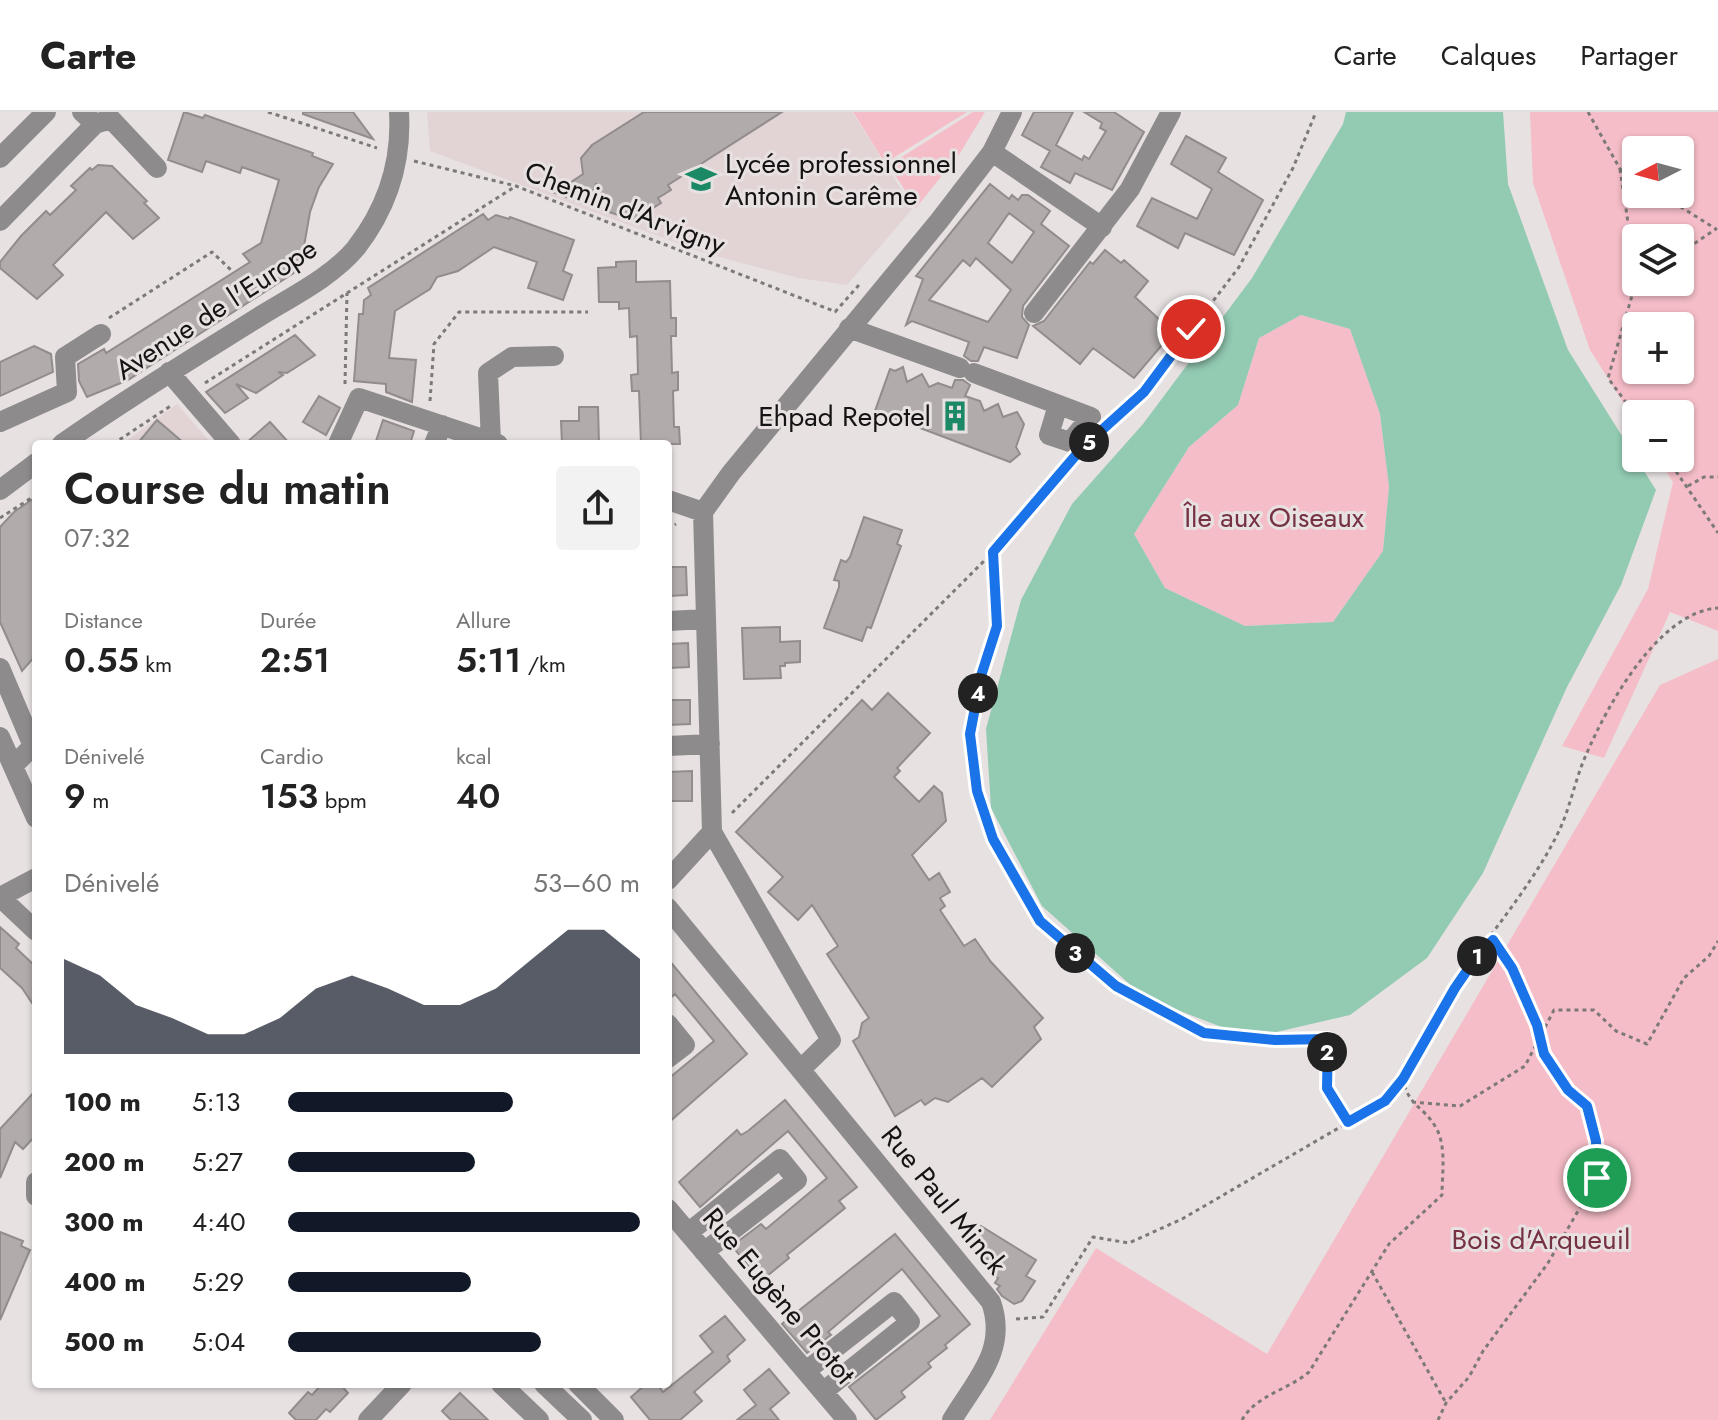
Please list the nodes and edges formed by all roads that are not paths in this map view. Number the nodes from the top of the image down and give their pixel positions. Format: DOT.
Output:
graph roads {
  1 [pos="46,112"];
  2 [pos="399,112"];
  3 [pos="1012,112"];
  4 [pos="1171,112"];
  5 [pos="88,118"];
  6 [pos="992,152"];
  7 [pos="0,158"];
  8 [pos="157,168"];
  9 [pos="0,221"];
  10 [pos="1102,227"];
  11 [pos="1034,313"];
  12 [pos="852,324"];
  13 [pos="101,334"];
  14 [pos="554,356"];
  15 [pos="169,372"];
  16 [pos="1058,405"];
  17 [pos="0,422"];
  18 [pos="434,430"];
  19 [pos="68,440"];
  20 [pos="228,440"];
  21 [pos="340,440"];
  22 [pos="480,440"];
  23 [pos="494,440"];
  24 [pos="32,466"];
  25 [pos="0,490"];
  26 [pos="672,501"];
  27 [pos="703,512"];
  28 [pos="706,619"];
  29 [pos="672,621"];
  30 [pos="0,668"];
  31 [pos="0,737"];
  32 [pos="32,744"];
  33 [pos="710,744"];
  34 [pos="672,746"];
  35 [pos="32,747"];
  36 [pos="13,766"];
  37 [pos="32,768"];
  38 [pos="32,809"];
  39 [pos="712,832"];
  40 [pos="672,876"];
  41 [pos="32,880"];
  42 [pos="0,897"];
  43 [pos="672,913"];
  44 [pos="32,927"];
  45 [pos="672,1029"];
  46 [pos="672,1055"];
  47 [pos="801,1069"];
  48 [pos="676,1225"];
  49 [pos="704,1252"];
  50 [pos="806,1371"];
  51 [pos="398,1388"];
  52 [pos="505,1388"];
  53 [pos="548,1388"];
  54 [pos="582,1388"];
  55 [pos="824,1391"];
  56 [pos="845,1419"];
  57 [pos="368,1420"];
  58 [pos="539,1420"];
  59 [pos="582,1420"];
  60 [pos="614,1420"];
  61 [pos="952,1420"];
  1 -- 7 [label="street"];
  2 -- 15 [label="street, Avenue de l'Europe"];
  3 -- 6 [label="street"];
  4 -- 10 [label="street"];
  5 -- 8 [label="street"];
  5 -- 9 [label="street"];
  6 -- 10 [label="street"];
  6 -- 12 [label="street"];
  10 -- 11 [label="street"];
  12 -- 16 [label="street"];
  12 -- 27 [label="street"];
  13 -- 17 [label="street"];
  14 -- 23 [label="street"];
  15 -- 19 [label="street, Avenue de l'Europe"];
  15 -- 20 [label="street"];
  18 -- 21 [label="street"];
  18 -- 22 [label="street"];
  24 -- 25 [label="street"];
  26 -- 27 [label="street"];
  27 -- 28 [label="street"];
  28 -- 29 [label="street"];
  28 -- 33 [label="street"];
  30 -- 32 [label="street"];
  31 -- 36 [label="street"];
  33 -- 34 [label="street"];
  33 -- 39 [label="street"];
  35 -- 36 [label="street"];
  36 -- 37 [label="street"];
  36 -- 38 [label="street"];
  39 -- 40 [label="street"];
  39 -- 47 [label="street"];
  41 -- 42 [label="street"];
  42 -- 44 [label="street"];
  43 -- 47 [label="street, Rue Paul Minck"];
  45 -- 46 [label="street"];
  47 -- 61 [label="street, Rue Paul Minck"];
  48 -- 49 [label="street, Rue Eugène Protot"];
  48 -- 49 [label="street"];
  49 -- 50 [label="street, Rue Eugène Protot"];
  50 -- 55 [label="street, Rue Eugène Protot"];
  50 -- 55 [label="street"];
  51 -- 57 [label="street"];
  52 -- 58 [label="street"];
  53 -- 59 [label="street"];
  54 -- 60 [label="street"];
  55 -- 56 [label="street, Rue Eugène Protot"];
}
